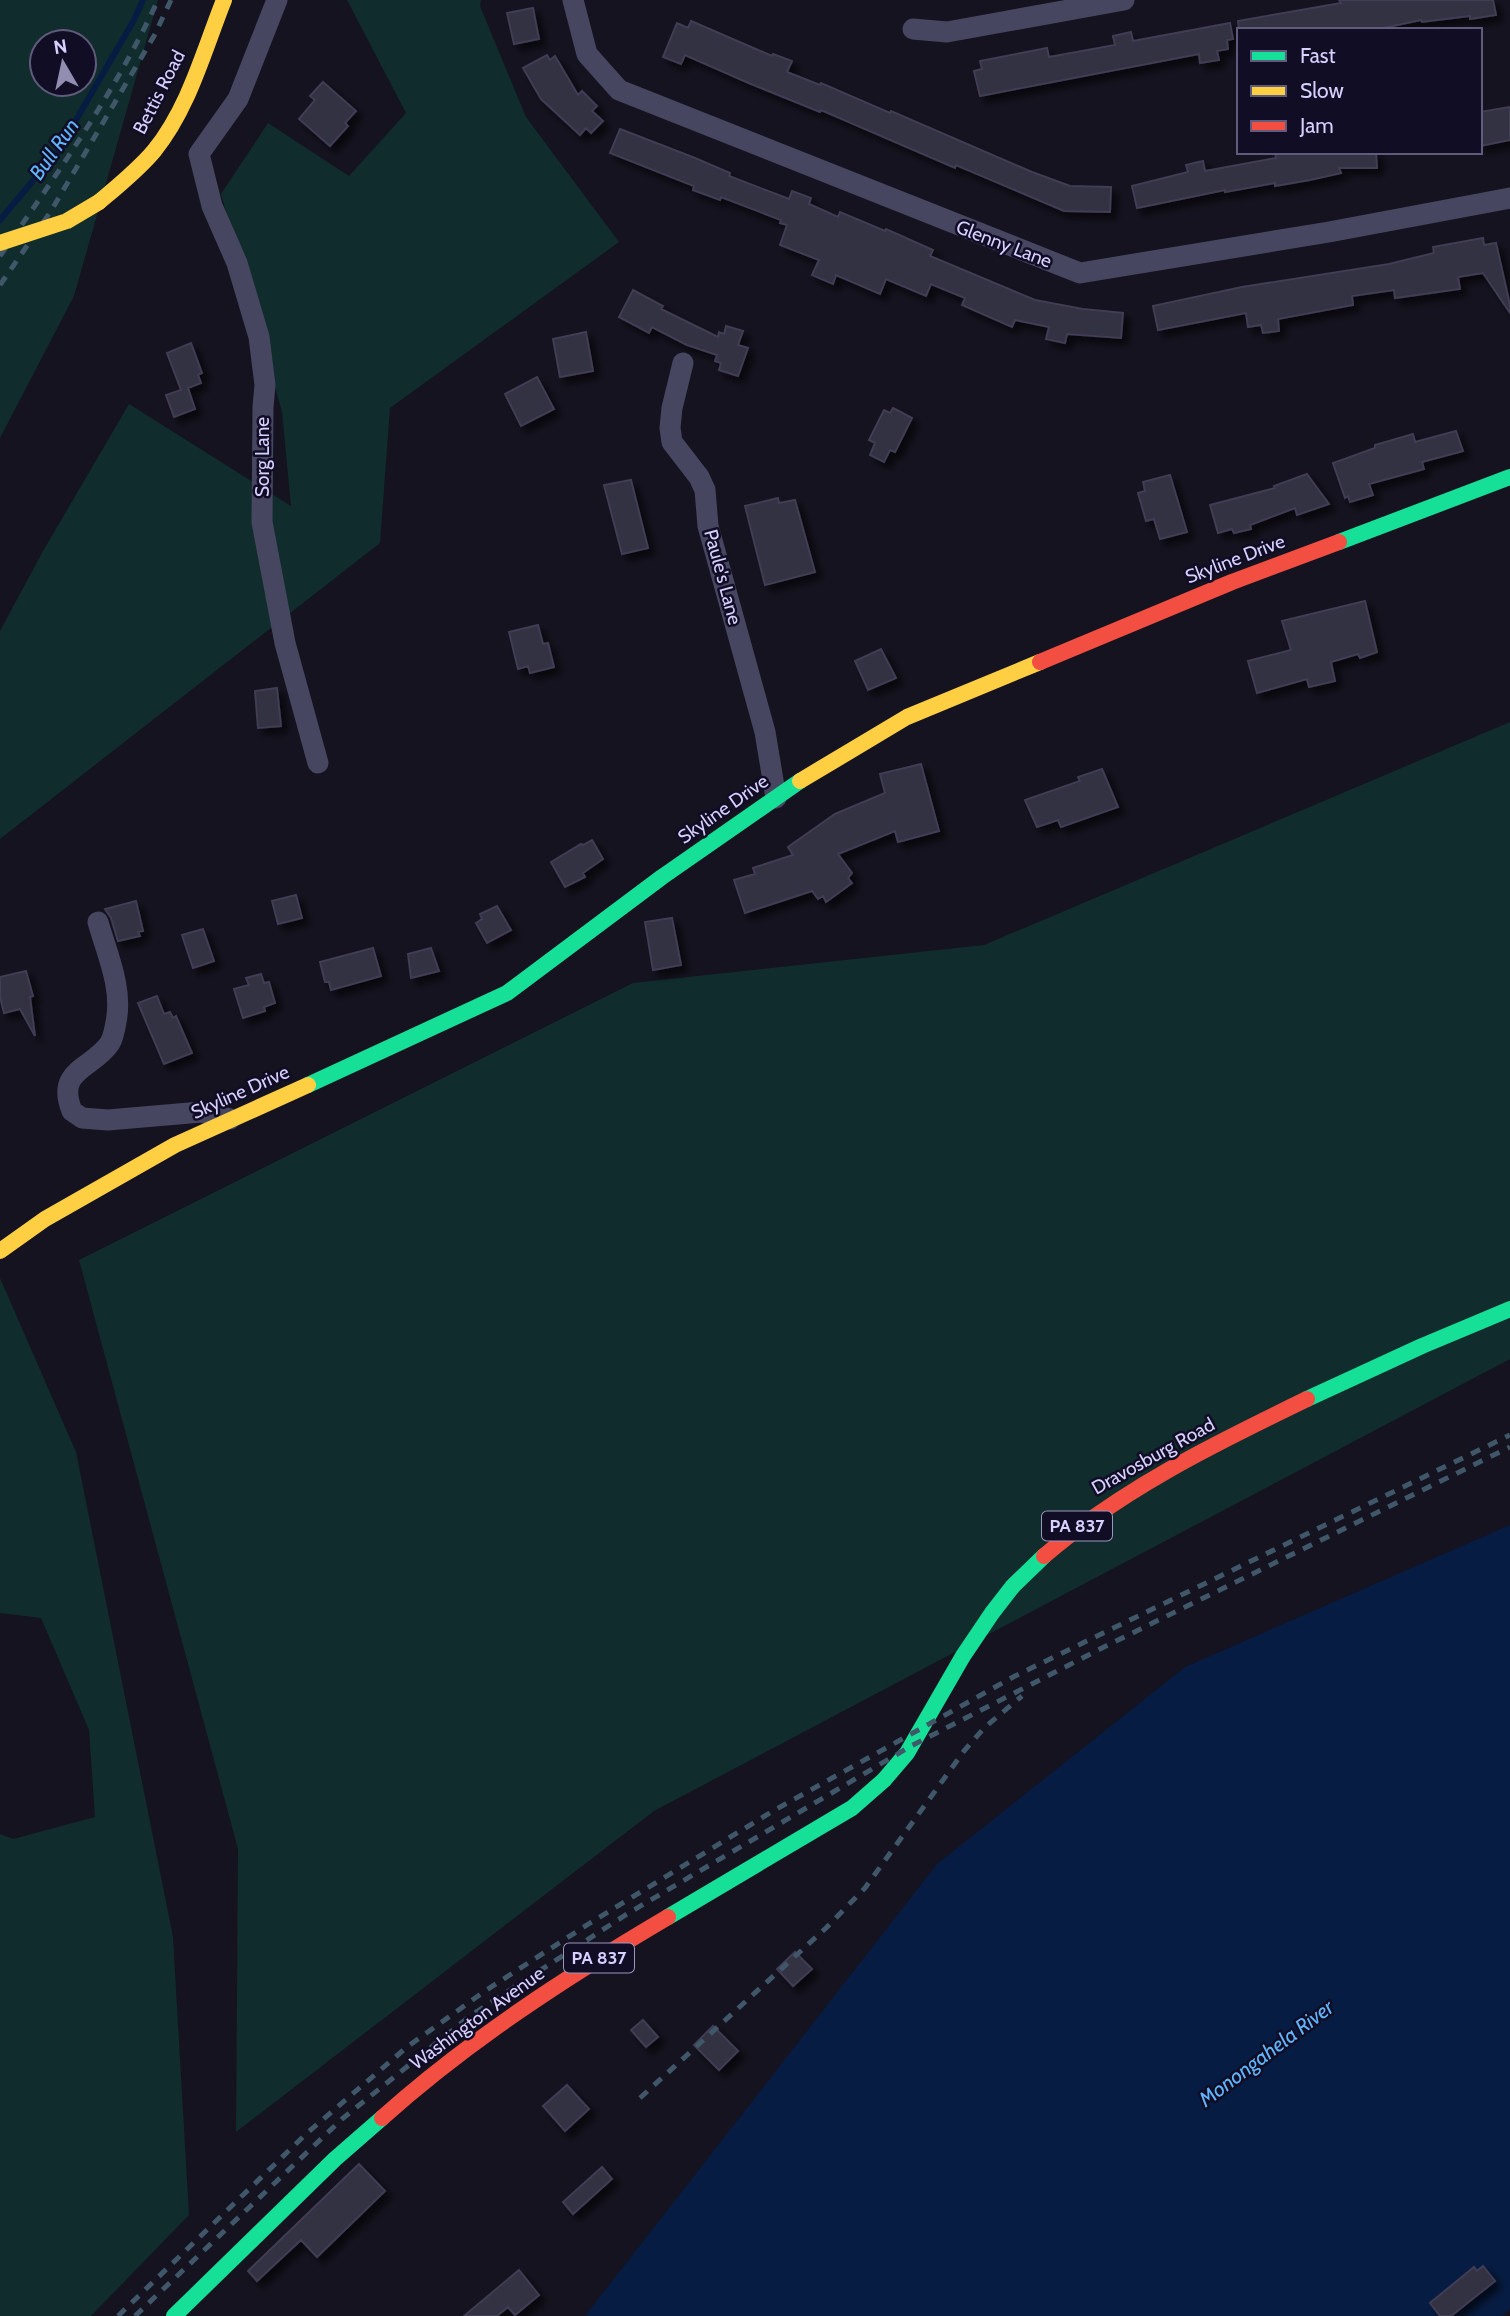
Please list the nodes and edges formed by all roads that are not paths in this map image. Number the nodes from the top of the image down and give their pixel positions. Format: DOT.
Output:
graph roads {
  1 [pos="224,0"];
  2 [pos="573,0"];
  3 [pos="1124,0"];
  4 [pos="277,1"];
  5 [pos="913,29"];
  6 [pos="1510,198"];
  7 [pos="0,243"];
  8 [pos="682,363"];
  9 [pos="1510,477"];
  10 [pos="318,763"];
  11 [pos="776,797"];
  12 [pos="98,922"];
  13 [pos="230,1119"];
  14 [pos="0,1251"];
  15 [pos="1510,1309"];
  16 [pos="881,1784"];
  17 [pos="174,2316"];
  1 -- 7 [label="street, Bettis Road, bridge"];
  2 -- 6 [label="street, Glenny Lane"];
  3 -- 5 [label="street"];
  4 -- 10 [label="street, Sorg Lane"];
  8 -- 11 [label="street, Paule's Lane"];
  9 -- 11 [label="street, Skyline Drive"];
  11 -- 13 [label="street, Skyline Drive"];
  12 -- 13 [label="street"];
  13 -- 14 [label="street, Skyline Drive"];
  15 -- 16 [label="street, Dravosburg Road / PA 837"];
  16 -- 17 [label="street, Washington Avenue / PA 837"];
}
